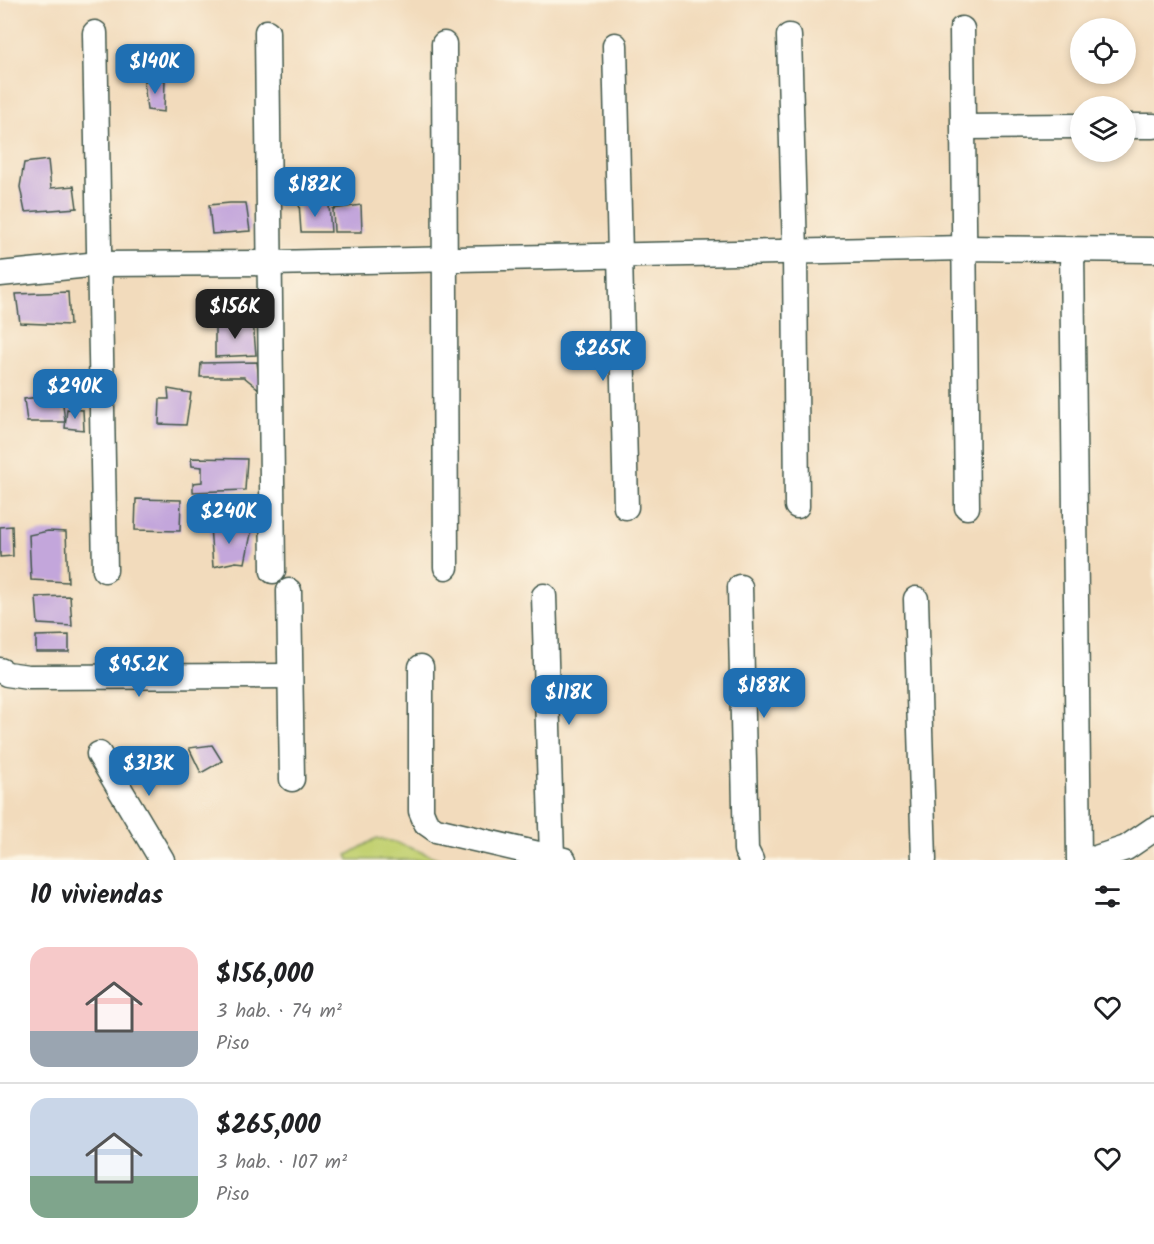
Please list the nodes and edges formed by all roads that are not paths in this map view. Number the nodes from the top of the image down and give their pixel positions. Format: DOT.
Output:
graph roads {
  1 [pos="962,29"];
  2 [pos="267,32"];
  3 [pos="94,33"];
  4 [pos="789,36"];
  5 [pos="444,45"];
  6 [pos="615,45"];
  7 [pos="1070,126"];
  8 [pos="1136,126"];
  9 [pos="1154,126"];
  10 [pos="965,127"];
  11 [pos="965,248"];
  12 [pos="1072,250"];
  13 [pos="1154,250"];
  14 [pos="795,252"];
  15 [pos="621,256"];
  16 [pos="444,259"];
  17 [pos="271,263"];
  18 [pos="99,264"];
  19 [pos="0,274"];
  20 [pos="797,506"];
  21 [pos="626,507"];
  22 [pos="967,507"];
  23 [pos="446,567"];
  24 [pos="105,570"];
  25 [pos="273,571"];
  26 [pos="740,587"];
  27 [pos="289,591"];
  28 [pos="544,596"];
  29 [pos="916,599"];
  30 [pos="421,666"];
  31 [pos="0,670"];
  32 [pos="290,676"];
  33 [pos="99,754"];
  34 [pos="292,779"];
  35 [pos="1154,829"];
  36 [pos="558,858"];
  37 [pos="162,860"];
  38 [pos="751,860"];
  39 [pos="924,860"];
  40 [pos="1079,860"];
  41 [pos="1090,860"];
  1 -- 10 [label="street"];
  2 -- 17 [label="street"];
  3 -- 18 [label="street"];
  4 -- 14 [label="street"];
  5 -- 16 [label="street"];
  6 -- 15 [label="street"];
  7 -- 10 [label="street"];
  8 -- 9 [label="street"];
  10 -- 11 [label="street"];
  11 -- 12 [label="street"];
  11 -- 14 [label="street"];
  11 -- 22 [label="street"];
  12 -- 13 [label="street"];
  12 -- 40 [label="street"];
  14 -- 15 [label="street"];
  14 -- 20 [label="street"];
  15 -- 16 [label="street"];
  15 -- 21 [label="street"];
  16 -- 17 [label="street"];
  16 -- 23 [label="street"];
  17 -- 18 [label="street"];
  17 -- 25 [label="street"];
  18 -- 19 [label="street"];
  18 -- 24 [label="street"];
  26 -- 38 [label="street"];
  27 -- 32 [label="street"];
  28 -- 36 [label="street"];
  29 -- 39 [label="street"];
  30 -- 36 [label="street"];
  31 -- 32 [label="street"];
  32 -- 34 [label="street"];
  33 -- 37 [label="street"];
  35 -- 41 [label="street"];
}
